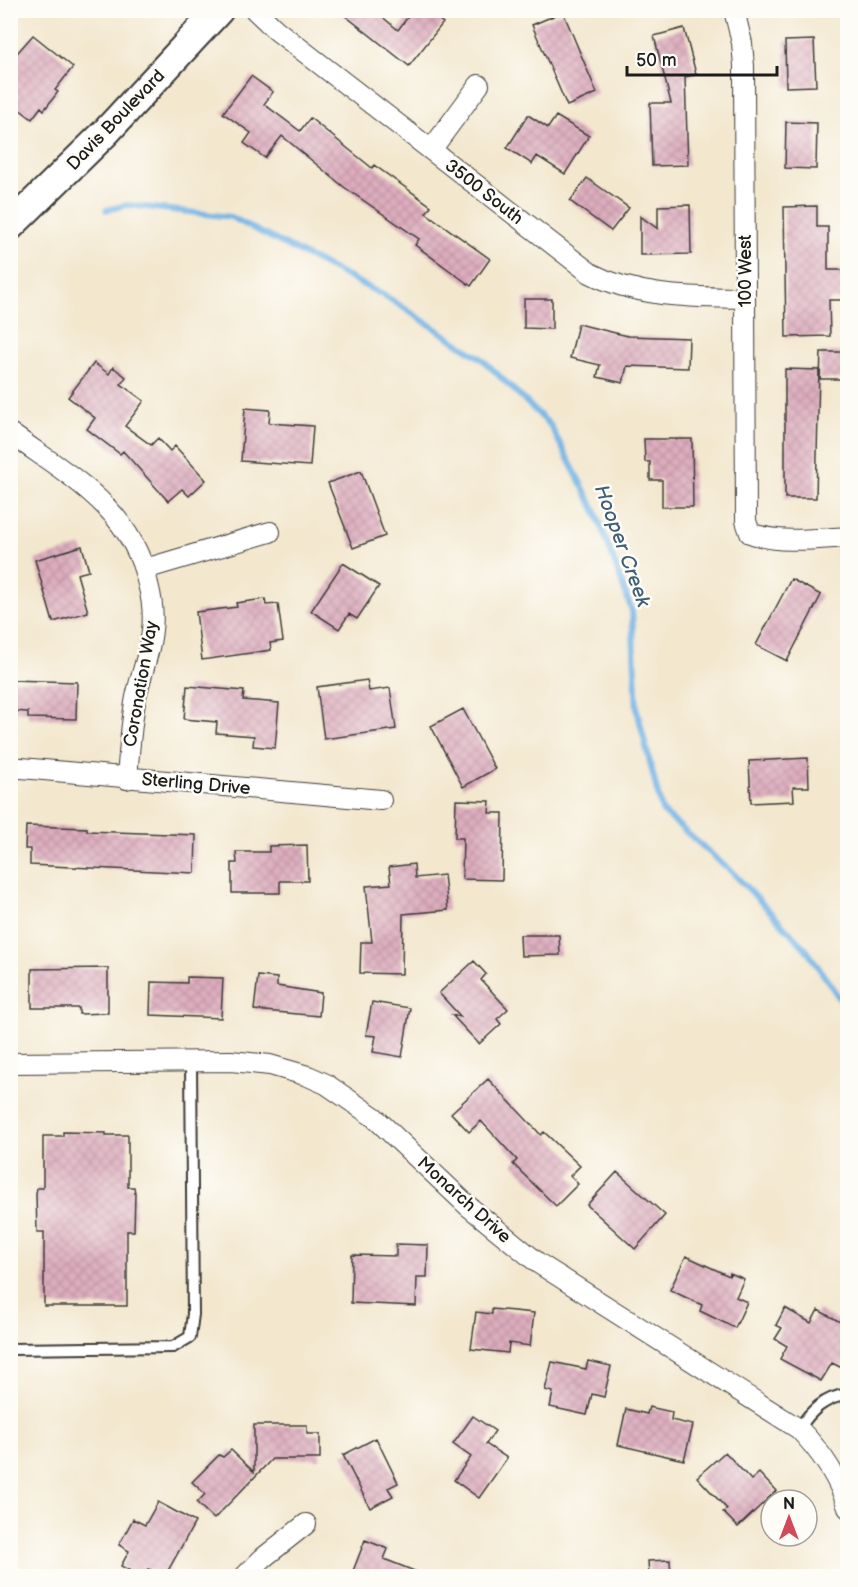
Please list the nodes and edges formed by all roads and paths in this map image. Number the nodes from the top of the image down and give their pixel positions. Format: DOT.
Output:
graph roads {
  1 [pos="219,10"];
  2 [pos="255,10"];
  3 [pos="734,10"];
  4 [pos="479,86"];
  5 [pos="431,150"];
  6 [pos="10,226"];
  7 [pos="746,298"];
  8 [pos="10,433"];
  9 [pos="270,532"];
  10 [pos="848,537"];
  11 [pos="145,569"];
  12 [pos="10,767"];
  13 [pos="127,779"];
  14 [pos="381,800"];
  15 [pos="191,1061"];
  16 [pos="10,1063"];
  17 [pos="10,1348"];
  18 [pos="848,1394"];
  19 [pos="799,1429"];
  20 [pos="847,1504"];
  21 [pos="306,1524"];
  22 [pos="245,1576"];
  1 -- 6 [label="street, Davis Boulevard"];
  2 -- 5 [label="street, 3500 South"];
  3 -- 7 [label="street, 100 West"];
  4 -- 5 [label="street"];
  5 -- 7 [label="street, 3500 South"];
  7 -- 10 [label="street, 100 West"];
  8 -- 11 [label="street, Coronation Way"];
  9 -- 11 [label="street"];
  11 -- 13 [label="street, Coronation Way"];
  12 -- 13 [label="street, Sterling Drive"];
  13 -- 14 [label="street, Sterling Drive"];
  15 -- 16 [label="street, Monarch Drive"];
  15 -- 17 [label="lane"];
  15 -- 19 [label="street, Monarch Drive"];
  18 -- 19 [label="lane"];
  19 -- 20 [label="street, Monarch Drive"];
  21 -- 22 [label="street"];
}
